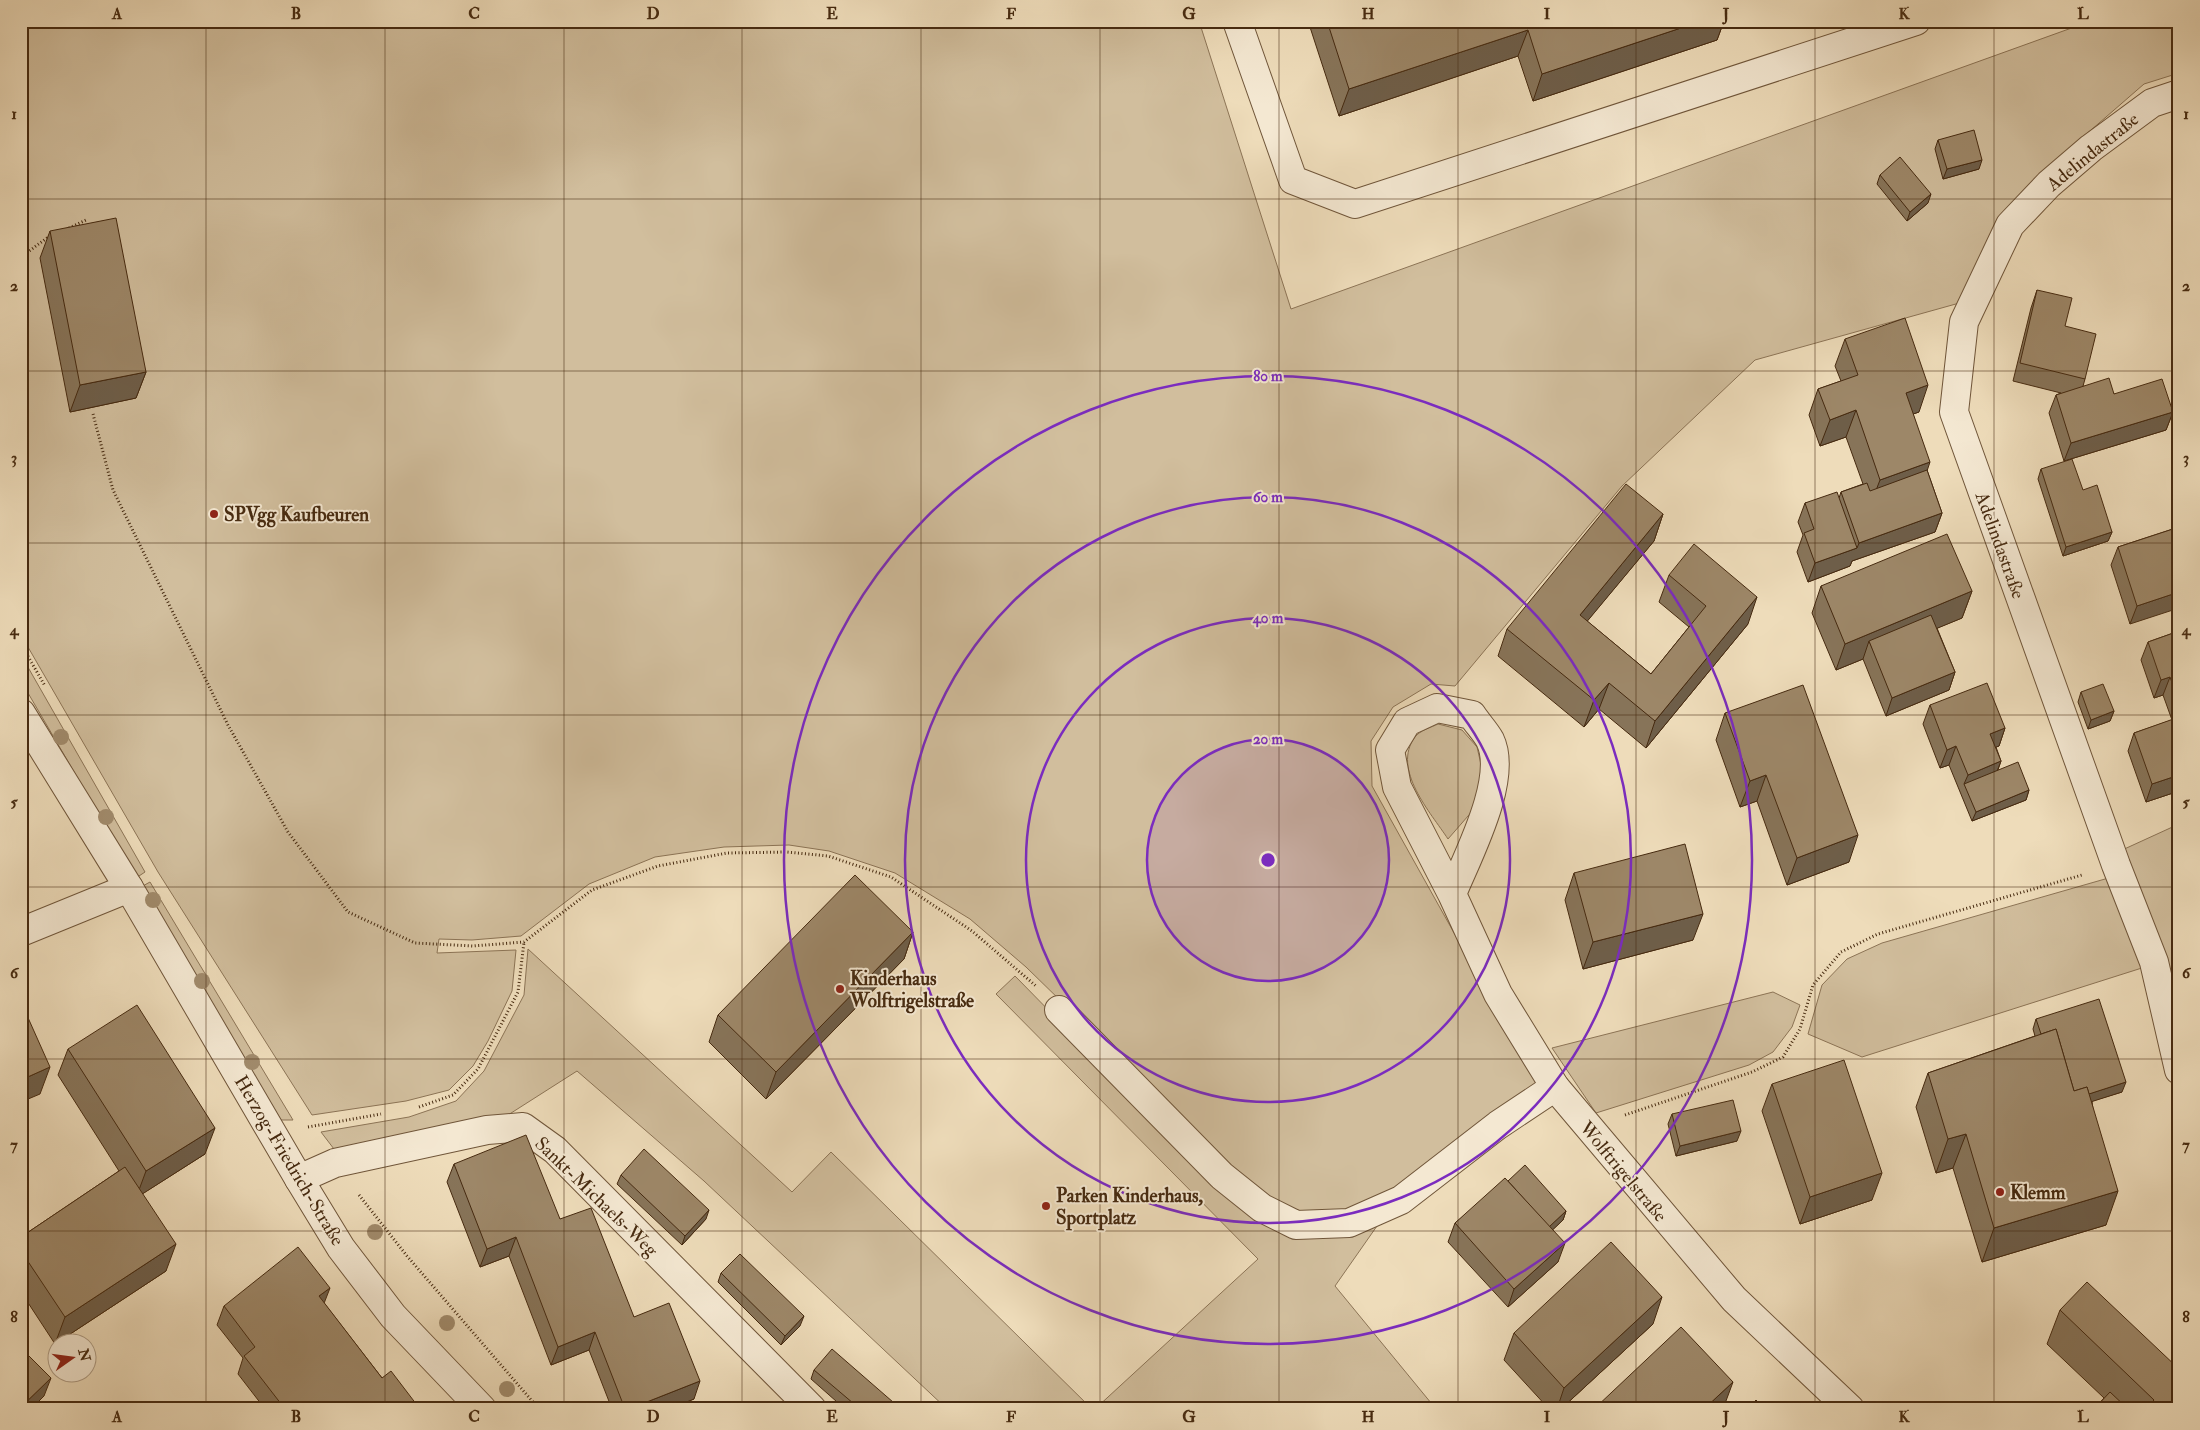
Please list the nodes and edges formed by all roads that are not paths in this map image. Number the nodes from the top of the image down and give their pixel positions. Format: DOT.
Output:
graph roads {
  1 [pos="1237,21"];
  2 [pos="1916,21"];
  3 [pos="2179,94"];
  4 [pos="21,713"];
  5 [pos="129,888"];
  6 [pos="1452,894"];
  7 [pos="21,932"];
  8 [pos="1059,1010"];
  9 [pos="2179,1070"];
  10 [pos="1555,1087"];
  11 [pos="298,1180"];
  12 [pos="482,1409"];
  13 [pos="812,1409"];
  14 [pos="1850,1409"];
  1 -- 2 [label="street"];
  3 -- 9 [label="street, Adelindastraße"];
  4 -- 5 [label="street, Herzog-Friedrich-Straße"];
  5 -- 7 [label="street"];
  5 -- 11 [label="street, Herzog-Friedrich-Straße"];
  6 -- 6 [label="street, Wolftrigelstraße"];
  6 -- 10 [label="street, Wolftrigelstraße"];
  8 -- 10 [label="street"];
  10 -- 14 [label="street, Wolftrigelstraße"];
  11 -- 12 [label="street, Herzog-Friedrich-Straße"];
  11 -- 13 [label="street, Sankt-Michaels-Weg"];
}
